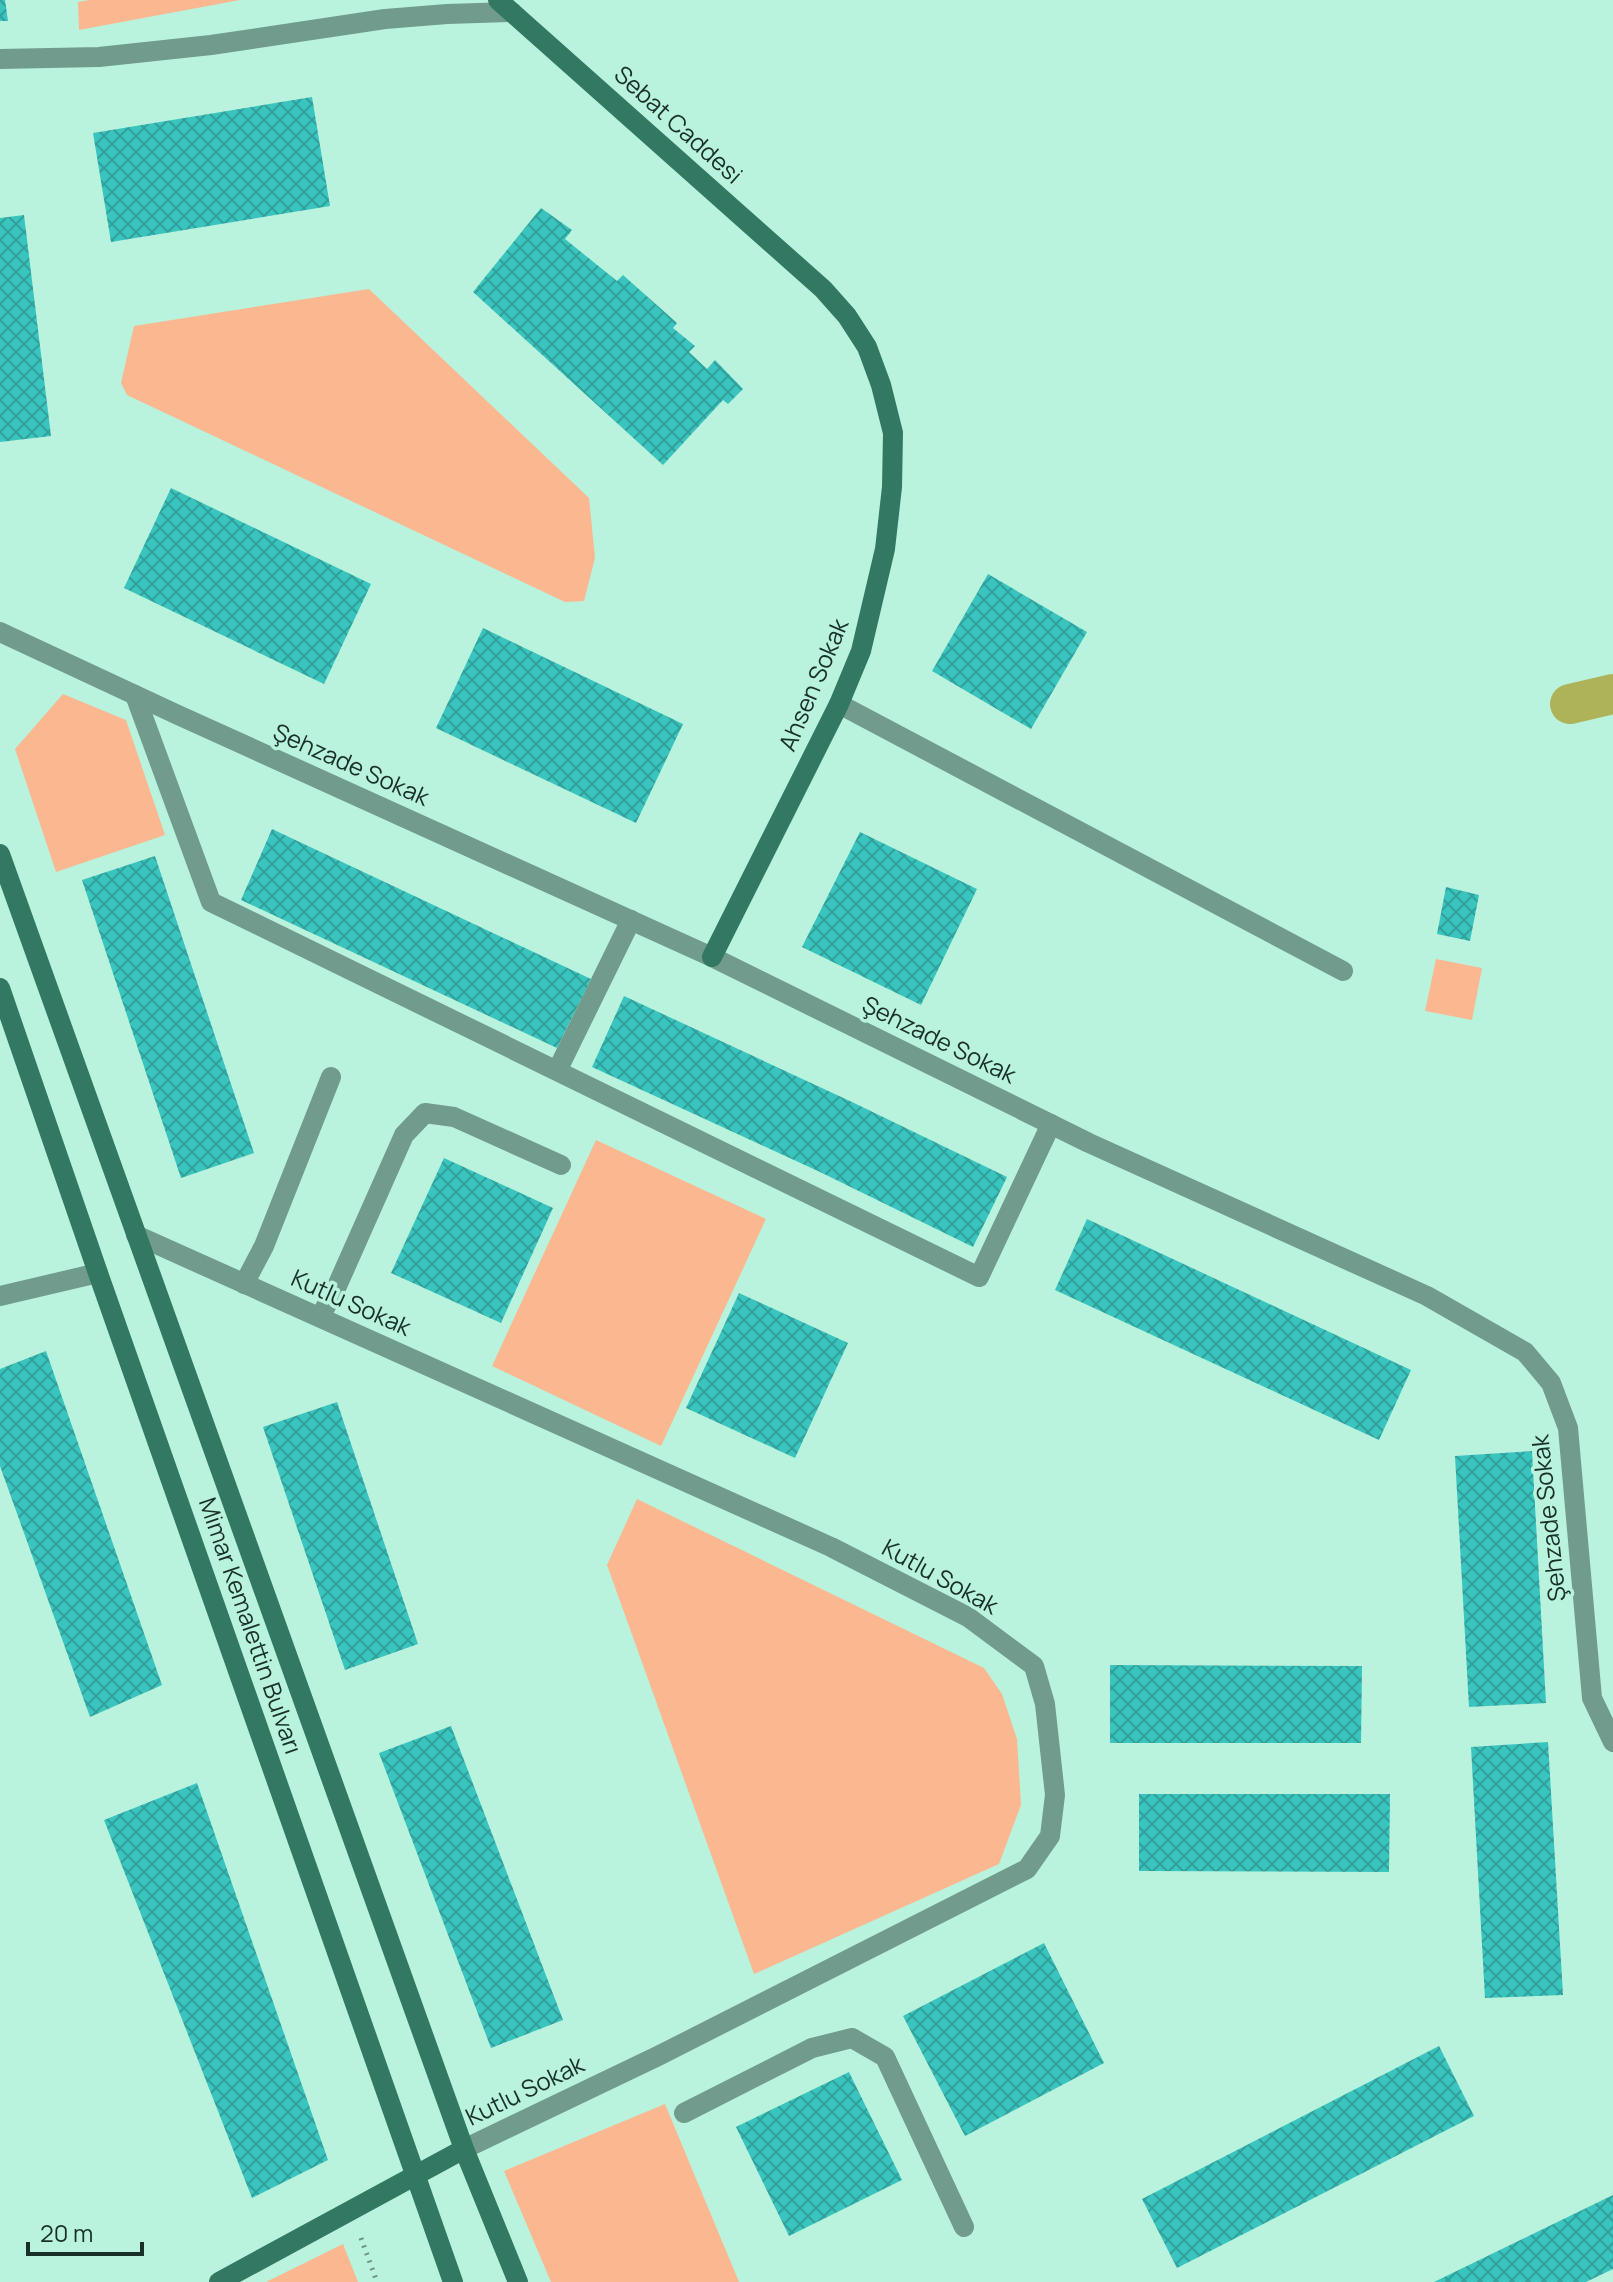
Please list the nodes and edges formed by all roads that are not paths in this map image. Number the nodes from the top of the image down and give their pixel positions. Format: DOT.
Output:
graph roads {
  1 [pos="505,6"];
  2 [pos="0,59"];
  3 [pos="823,289"];
  4 [pos="0,632"];
  5 [pos="135,695"];
  6 [pos="839,704"];
  7 [pos="0,854"];
  8 [pos="631,920"];
  9 [pos="712,957"];
  10 [pos="1343,971"];
  11 [pos="0,988"];
  12 [pos="557,1071"];
  13 [pos="331,1077"];
  14 [pos="1051,1124"];
  15 [pos="561,1165"];
  16 [pos="136,1235"];
  17 [pos="98,1273"];
  18 [pos="244,1284"];
  19 [pos="0,1296"];
  20 [pos="320,1317"];
  21 [pos="1613,1742"];
  22 [pos="684,2113"];
  23 [pos="464,2149"];
  24 [pos="416,2176"];
  25 [pos="964,2227"];
  26 [pos="219,2282"];
  27 [pos="453,2282"];
  28 [pos="518,2282"];
  1 -- 2 [label="street"];
  1 -- 3 [label="main road, Sebat Caddesi"];
  3 -- 6 [label="main road, Ahsen Sokak"];
  4 -- 5 [label="street, Şehzade Sokak"];
  5 -- 8 [label="street, Şehzade Sokak"];
  5 -- 12 [label="street"];
  6 -- 9 [label="main road, Ahsen Sokak"];
  6 -- 10 [label="street"];
  7 -- 16 [label="main road"];
  8 -- 9 [label="street, Şehzade Sokak"];
  8 -- 12 [label="street"];
  9 -- 14 [label="street, Şehzade Sokak"];
  11 -- 17 [label="main road, Mimar Kemalettin Bulvarı"];
  12 -- 14 [label="street"];
  13 -- 18 [label="street"];
  14 -- 21 [label="street, Şehzade Sokak"];
  15 -- 20 [label="street"];
  16 -- 18 [label="street, Kutlu Sokak"];
  16 -- 23 [label="main road"];
  17 -- 19 [label="street"];
  17 -- 24 [label="main road, Mimar Kemalettin Bulvarı"];
  18 -- 20 [label="street, Kutlu Sokak"];
  20 -- 23 [label="street, Kutlu Sokak"];
  22 -- 25 [label="street"];
  23 -- 24 [label="main road"];
  23 -- 28 [label="main road"];
  24 -- 26 [label="main road"];
  24 -- 27 [label="main road, Mimar Kemalettin Bulvarı"];
}
